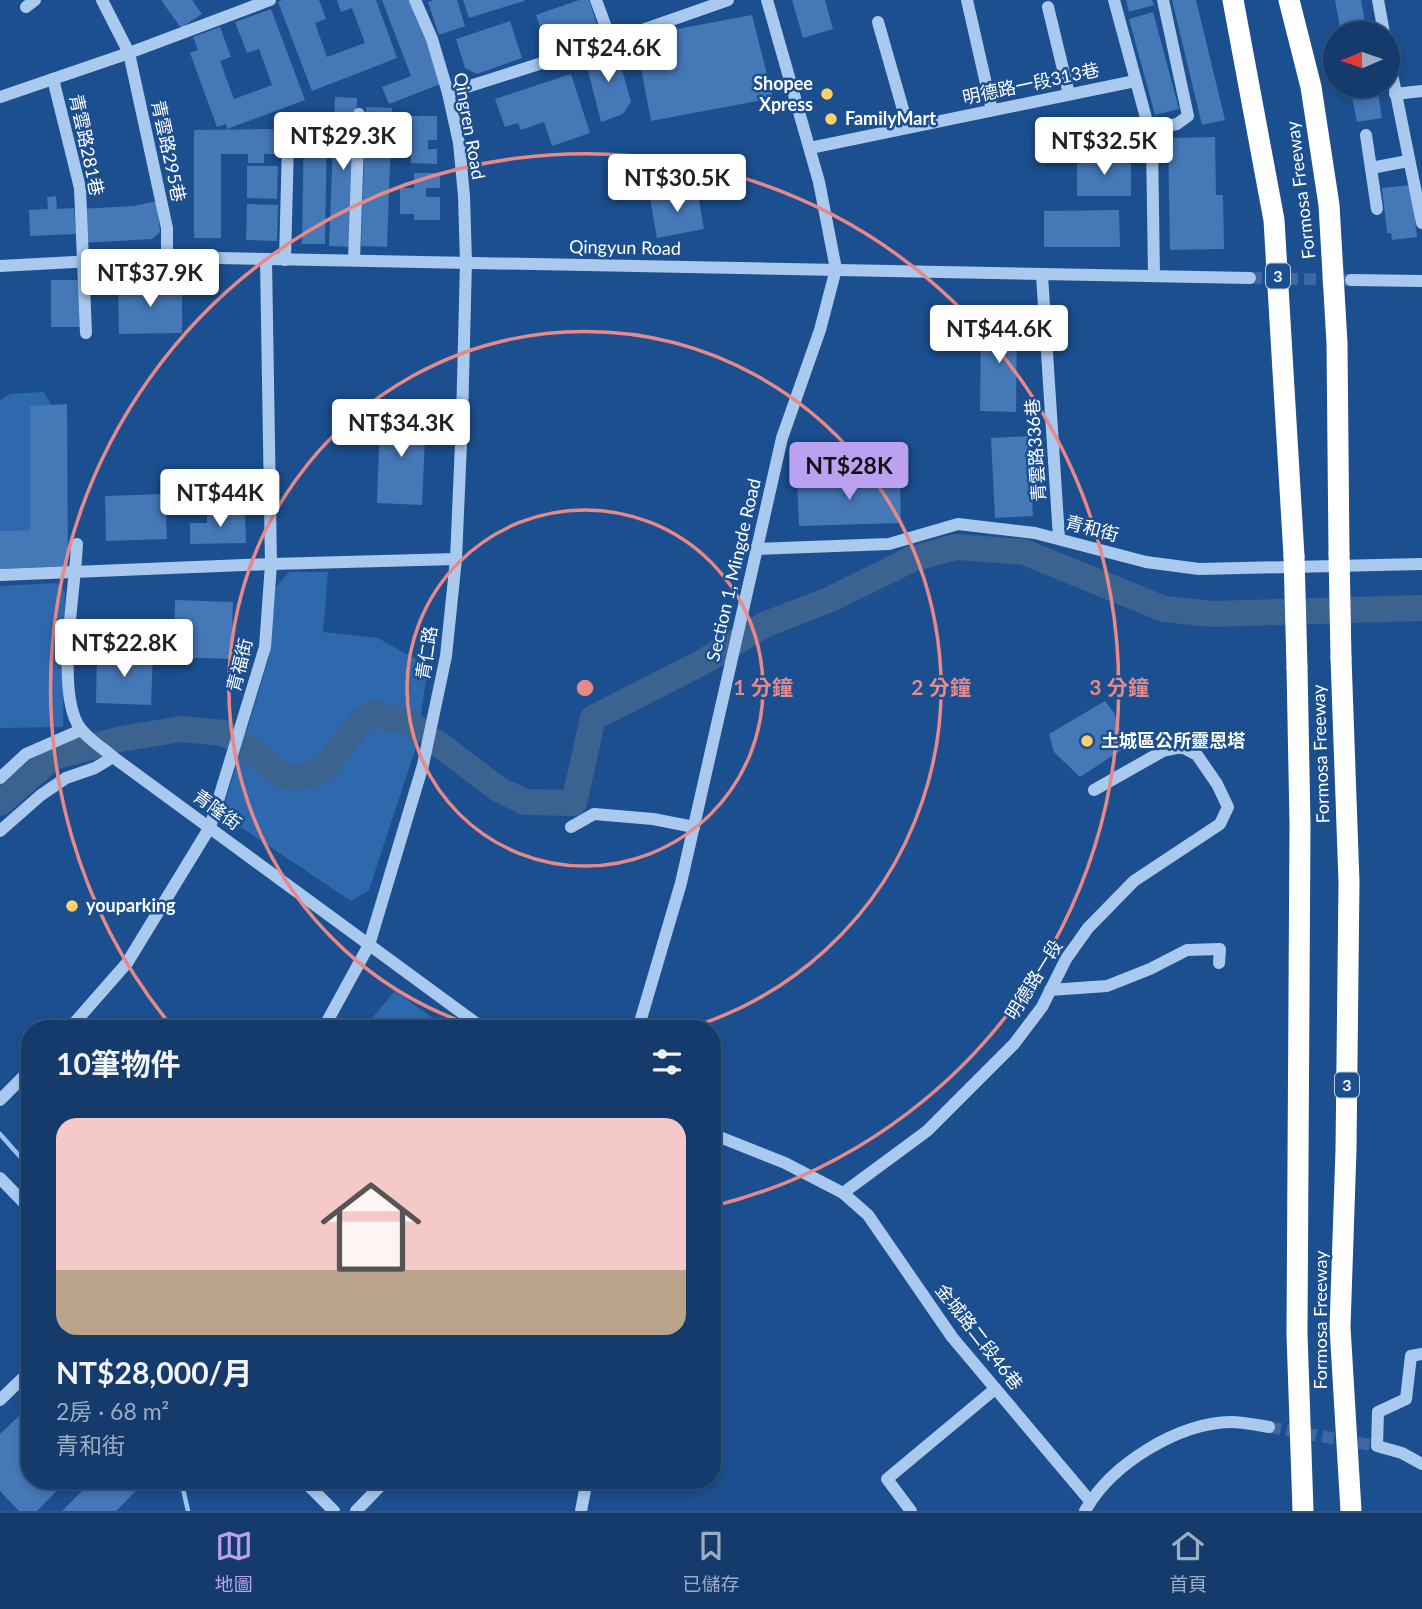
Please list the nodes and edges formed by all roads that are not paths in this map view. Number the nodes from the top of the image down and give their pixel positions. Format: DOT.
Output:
graph roads {
  1 [pos="102,0"];
  2 [pos="270,0"];
  3 [pos="415,0"];
  4 [pos="596,0"];
  5 [pos="728,0"];
  6 [pos="768,0"];
  7 [pos="968,0"];
  8 [pos="1114,0"];
  9 [pos="1163,0"];
  10 [pos="1233,0"];
  11 [pos="1289,0"];
  12 [pos="1378,0"];
  13 [pos="1048,8"];
  14 [pos="1382,21"];
  15 [pos="878,22"];
  16 [pos="611,41"];
  17 [pos="129,53"];
  18 [pos="53,79"];
  19 [pos="1135,81"];
  20 [pos="1422,91"];
  21 [pos="448,93"];
  22 [pos="1400,93"];
  23 [pos="1069,94"];
  24 [pos="0,97"];
  25 [pos="1396,98"];
  26 [pos="992,110"];
  27 [pos="359,114"];
  28 [pos="908,127"];
  29 [pos="1150,129"];
  30 [pos="1366,135"];
  31 [pos="288,144"];
  32 [pos="810,148"];
  33 [pos="1408,161"];
  34 [pos="1371,168"];
  35 [pos="1418,188"];
  36 [pos="1377,209"];
  37 [pos="1422,223"];
  38 [pos="167,257"];
  39 [pos="266,259"];
  40 [pos="285,260"];
  41 [pos="354,260"];
  42 [pos="83,261"];
  43 [pos="466,262"];
  44 [pos="0,267"];
  45 [pos="836,269"];
  46 [pos="1042,275"];
  47 [pos="1154,276"];
  48 [pos="1250,278"];
  49 [pos="1351,280"];
  50 [pos="1422,281"];
  51 [pos="86,333"];
  52 [pos="1059,538"];
  53 [pos="77,544"];
  54 [pos="755,550"];
  55 [pos="456,559"];
  56 [pos="271,564"];
  57 [pos="1422,564"];
  58 [pos="76,572"];
  59 [pos="0,575"];
  60 [pos="81,730"];
  61 [pos="112,756"];
  62 [pos="0,778"];
  63 [pos="1094,790"];
  64 [pos="210,827"];
  65 [pos="571,827"];
  66 [pos="694,827"];
  67 [pos="0,831"];
  68 [pos="369,945"];
  69 [pos="1219,963"];
  70 [pos="1050,990"];
  71 [pos="77,1020"];
  72 [pos="328,1020"];
  73 [pos="472,1020"];
  74 [pos="641,1020"];
  75 [pos="21,1079"];
  76 [pos="0,1100"];
  77 [pos="721,1138"];
  78 [pos="0,1178"];
  79 [pos="843,1193"];
  80 [pos="21,1200"];
  81 [pos="1422,1354"];
  82 [pos="21,1380"];
  83 [pos="995,1389"];
  84 [pos="0,1400"];
  85 [pos="1269,1427"];
  86 [pos="1422,1464"];
  87 [pos="312,1489"];
  88 [pos="378,1489"];
  89 [pos="585,1489"];
  90 [pos="1088,1506"];
  91 [pos="361,1510"];
  92 [pos="334,1511"];
  93 [pos="581,1511"];
  94 [pos="911,1511"];
  95 [pos="1303,1511"];
  96 [pos="1351,1511"];
  1 -- 17 [label="street, 青雲路295巷"];
  2 -- 17 [label="street"];
  3 -- 21 [label="street, Qingren Road"];
  4 -- 16 [label="street"];
  5 -- 16 [label="street"];
  6 -- 32 [label="street, Section 1, Mingde Road"];
  7 -- 26 [label="street"];
  8 -- 19 [label="street"];
  9 -- 29 [label="street"];
  10 -- 95 [label="highway, Formosa Freeway / 3, bridge"];
  11 -- 96 [label="highway, Formosa Freeway / 3, bridge"];
  12 -- 14 [label="street"];
  13 -- 23 [label="street"];
  15 -- 28 [label="street"];
  16 -- 21 [label="street"];
  17 -- 18 [label="street"];
  17 -- 38 [label="street, 青雲路295巷"];
  18 -- 24 [label="street"];
  18 -- 42 [label="street, 青雲路281巷"];
  19 -- 23 [label="street, 明德路一段313巷"];
  19 -- 29 [label="street"];
  20 -- 22 [label="street"];
  21 -- 43 [label="street, Qingren Road"];
  23 -- 26 [label="street, 明德路一段313巷"];
  25 -- 33 [label="street"];
  26 -- 28 [label="street, 明德路一段313巷"];
  27 -- 41 [label="street"];
  28 -- 32 [label="street, 明德路一段313巷"];
  29 -- 47 [label="street"];
  30 -- 34 [label="street"];
  31 -- 40 [label="street"];
  32 -- 45 [label="street, Section 1, Mingde Road"];
  33 -- 34 [label="street"];
  33 -- 35 [label="street"];
  34 -- 36 [label="street"];
  35 -- 37 [label="street"];
  38 -- 39 [label="street, Qingyun Road"];
  38 -- 42 [label="street, Qingyun Road"];
  39 -- 40 [label="street, Qingyun Road"];
  39 -- 56 [label="street, 青福街"];
  40 -- 41 [label="street, Qingyun Road"];
  41 -- 43 [label="street, Qingyun Road"];
  42 -- 44 [label="street, Qingyun Road"];
  42 -- 51 [label="street, 青雲路281巷"];
  43 -- 45 [label="street, Qingyun Road"];
  43 -- 55 [label="street, 青仁路"];
  45 -- 46 [label="street, Qingyun Road"];
  45 -- 54 [label="street, Section 1, Mingde Road"];
  46 -- 47 [label="street, Qingyun Road"];
  46 -- 52 [label="street, 青雲路336巷"];
  47 -- 48 [label="street, Qingyun Road"];
  49 -- 50 [label="street"];
  52 -- 54 [label="street, 青和街"];
  52 -- 57 [label="street, 青和街"];
  53 -- 58 [label="street, 青隆街"];
  54 -- 66 [label="street, Section 1, Mingde Road"];
  55 -- 56 [label="street"];
  55 -- 68 [label="street, 青仁路"];
  56 -- 58 [label="street"];
  56 -- 64 [label="street, 青福街"];
  58 -- 59 [label="street"];
  58 -- 60 [label="street, 青隆街"];
  60 -- 61 [label="street, 青隆街"];
  60 -- 62 [label="street"];
  61 -- 64 [label="street, 青隆街"];
  61 -- 67 [label="street"];
  63 -- 70 [label="street, 明德路一段"];
  64 -- 68 [label="street, 青隆街"];
  64 -- 71 [label="street, 青福街"];
  65 -- 66 [label="street"];
  66 -- 74 [label="street, Section 1, Mingde Road"];
  68 -- 72 [label="street, 青仁路"];
  68 -- 73 [label="street, 青隆街"];
  69 -- 70 [label="street"];
  70 -- 79 [label="street, 明德路一段"];
  75 -- 76 [label="street"];
  77 -- 79 [label="street"];
  78 -- 80 [label="street"];
  79 -- 83 [label="street, 金城路二段46巷"];
  81 -- 86 [label="street"];
  82 -- 84 [label="street"];
  83 -- 90 [label="street, 金城路二段46巷"];
  83 -- 94 [label="street"];
  85 -- 90 [label="street, 金城路二段46巷"];
  87 -- 92 [label="street"];
  88 -- 91 [label="street"];
  89 -- 93 [label="street"];
}
